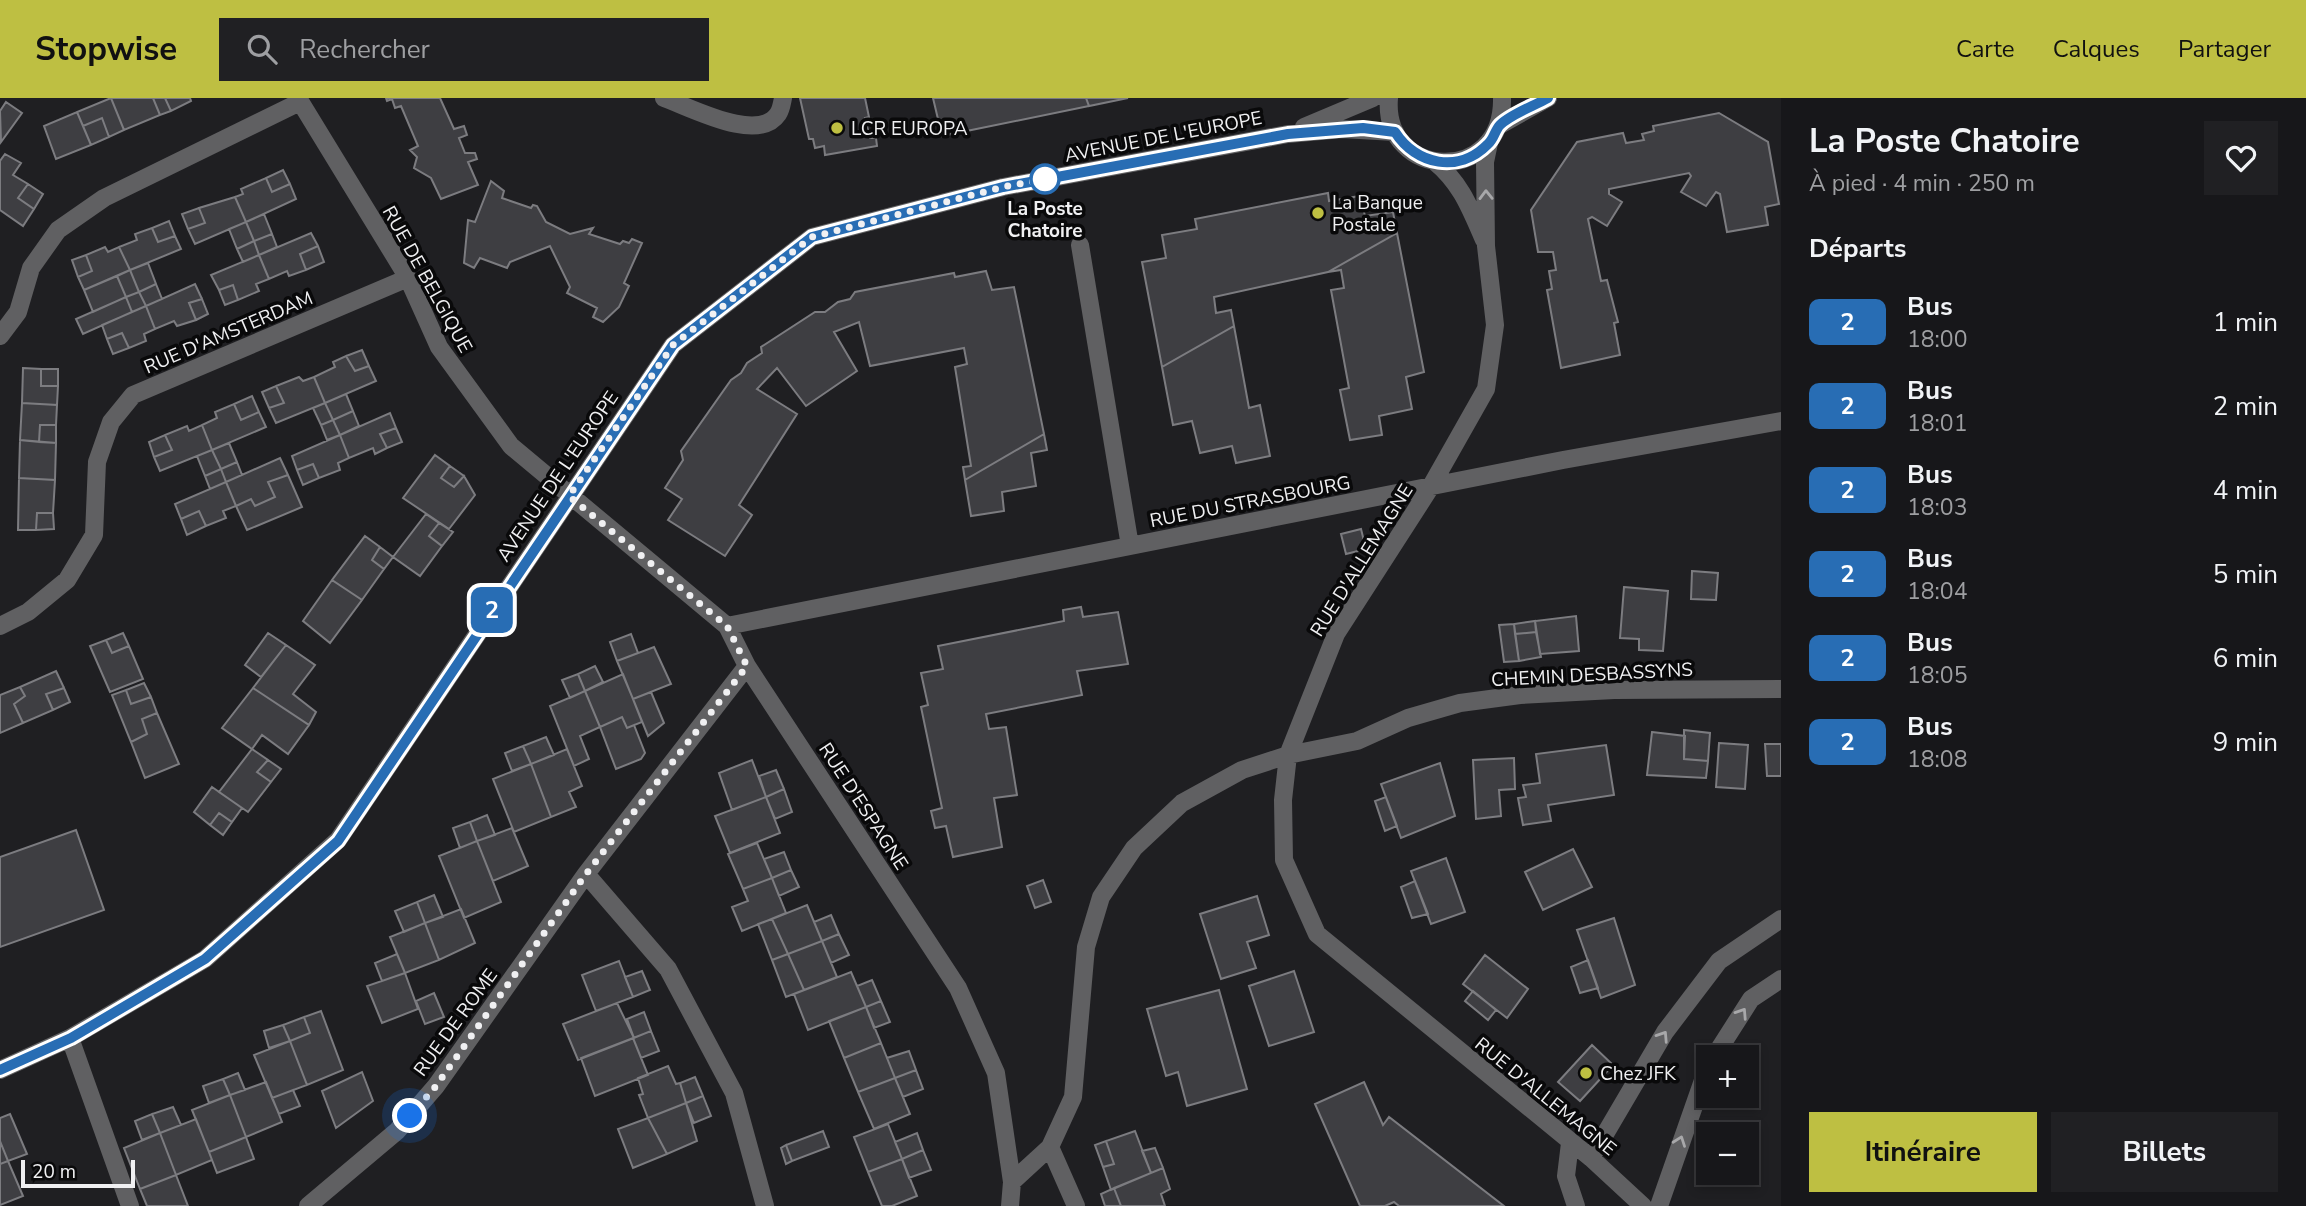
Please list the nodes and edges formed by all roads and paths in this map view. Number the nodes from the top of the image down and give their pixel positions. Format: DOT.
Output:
graph roads {
  1 [pos="664,98"];
  2 [pos="783,98"];
  3 [pos="1373,98"];
  4 [pos="1389,98"];
  5 [pos="1502,98"];
  6 [pos="1548,98"];
  7 [pos="299,100"];
  8 [pos="1500,125"];
  9 [pos="1395,132"];
  10 [pos="1288,134"];
  11 [pos="1489,144"];
  12 [pos="1434,162"];
  13 [pos="1080,244"];
  14 [pos="1486,246"];
  15 [pos="408,278"];
  16 [pos="0,336"];
  17 [pos="1781,421"];
  18 [pos="1430,488"];
  19 [pos="569,496"];
  20 [pos="1130,546"];
  21 [pos="0,626"];
  22 [pos="727,626"];
  23 [pos="747,666"];
  24 [pos="1781,689"];
  25 [pos="1288,755"];
  26 [pos="586,874"];
  27 [pos="1781,919"];
  28 [pos="1781,979"];
  29 [pos="71,1038"];
  30 [pos="1722,1045"];
  31 [pos="0,1070"];
  32 [pos="1696,1100"];
  33 [pos="1570,1143"];
  34 [pos="1050,1147"];
  35 [pos="1591,1158"];
  36 [pos="1012,1182"];
  37 [pos="130,1206"];
  38 [pos="308,1206"];
  39 [pos="765,1206"];
  40 [pos="1010,1206"];
  41 [pos="1076,1206"];
  42 [pos="1576,1206"];
  43 [pos="1643,1206"];
  44 [pos="1659,1206"];
  1 -- 2 [label="street"];
  3 -- 10 [label="street, AVENUE DE L'EUROPE"];
  4 -- 9 [label="street"];
  5 -- 8 [label="street"];
  6 -- 8 [label="street"];
  7 -- 15 [label="street, RUE DE BELGIQUE"];
  7 -- 16 [label="street"];
  8 -- 11 [label="street"];
  9 -- 10 [label="street, AVENUE DE L'EUROPE"];
  9 -- 12 [label="street, RUE D'ALLEMAGNE"];
  10 -- 19 [label="street, AVENUE DE L'EUROPE"];
  11 -- 12 [label="street"];
  14 -- 11 [label="street, RUE D'ALLEMAGNE, one-way"];
  12 -- 14 [label="street, RUE D'ALLEMAGNE"];
  13 -- 20 [label="street"];
  14 -- 18 [label="street, RUE D'ALLEMAGNE"];
  15 -- 19 [label="street, RUE DE BELGIQUE"];
  15 -- 21 [label="street, RUE D'AMSTERDAM"];
  17 -- 18 [label="street, RUE DU STRASBOURG"];
  18 -- 20 [label="street, RUE DU STRASBOURG"];
  18 -- 25 [label="street, RUE D'ALLEMAGNE"];
  19 -- 22 [label="street, RUE D'ESPAGNE"];
  19 -- 29 [label="street, AVENUE DE L'EUROPE"];
  20 -- 22 [label="street, RUE DU STRASBOURG"];
  22 -- 23 [label="street, RUE D'ESPAGNE"];
  23 -- 26 [label="street, RUE DE ROME"];
  23 -- 36 [label="street, RUE D'ESPAGNE"];
  24 -- 25 [label="street, CHEMIN DESBASSYNS"];
  25 -- 33 [label="street, RUE D'ALLEMAGNE"];
  25 -- 34 [label="street, CHEMIN DESBASSYNS"];
  26 -- 38 [label="street, RUE DE ROME"];
  26 -- 39 [label="street"];
  35 -- 27 [label="street, one-way"];
  30 -- 28 [label="street, one-way"];
  29 -- 31 [label="street, AVENUE DE L'EUROPE"];
  29 -- 37 [label="street"];
  44 -- 32 [label="street, one-way"];
  33 -- 35 [label="street, RUE D'ALLEMAGNE"];
  33 -- 42 [label="street"];
  34 -- 36 [label="street"];
  34 -- 41 [label="street"];
  35 -- 43 [label="street, RUE D'ALLEMAGNE"];
  36 -- 40 [label="street, RUE D'ESPAGNE"];
}
